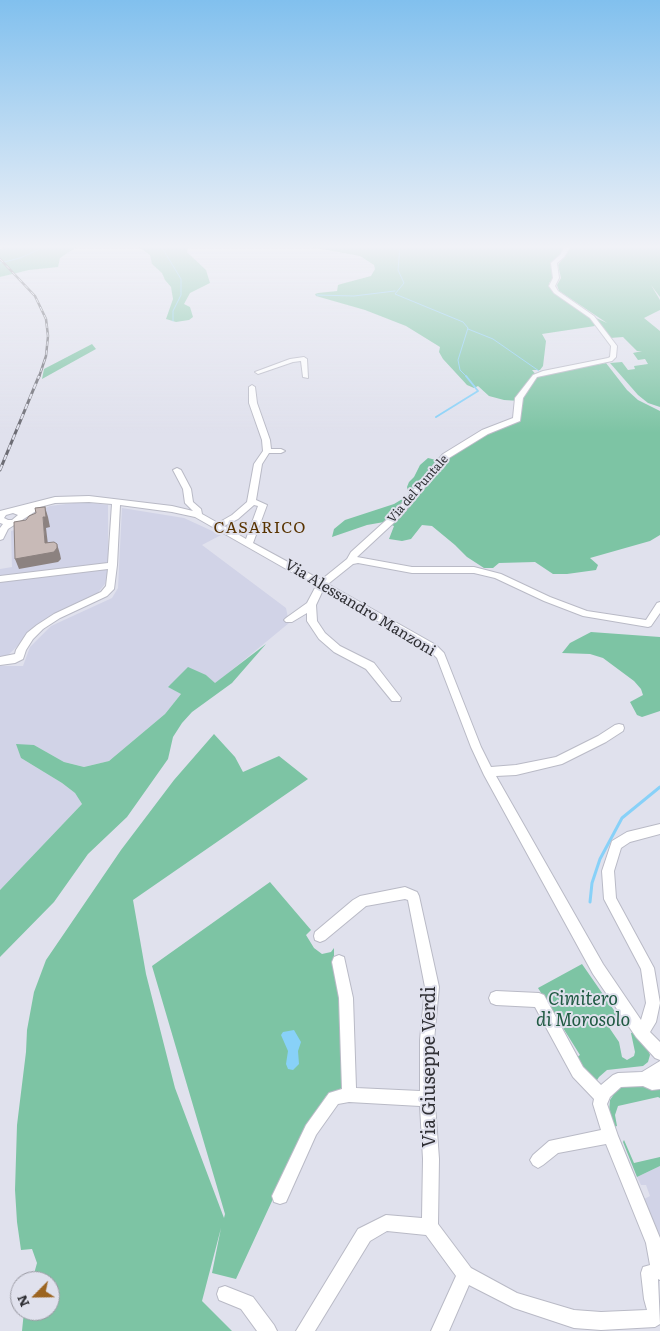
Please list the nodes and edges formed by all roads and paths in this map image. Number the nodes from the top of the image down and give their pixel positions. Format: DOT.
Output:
graph roads {
  1 [pos="579,308"];
  2 [pos="258,372"];
  3 [pos="306,377"];
  4 [pos="252,387"];
  5 [pos="267,451"];
  6 [pos="281,451"];
  7 [pos="177,470"];
  8 [pos="252,501"];
  9 [pos="116,502"];
  10 [pos="0,510"];
  11 [pos="16,513"];
  12 [pos="198,515"];
  13 [pos="2,520"];
  14 [pos="218,526"];
  15 [pos="0,536"];
  16 [pos="249,543"];
  17 [pos="351,560"];
  18 [pos="113,565"];
  19 [pos="3,577"];
  20 [pos="322,584"];
  21 [pos="311,605"];
  22 [pos="660,605"];
  23 [pos="289,620"];
  24 [pos="0,661"];
  25 [pos="396,698"];
  26 [pos="620,728"];
  27 [pos="488,772"];
  28 [pos="660,829"];
  29 [pos="320,936"];
  30 [pos="339,962"];
  31 [pos="496,998"];
  32 [pos="641,1032"];
  33 [pos="660,1053"];
  34 [pos="660,1068"];
  35 [pos="644,1079"];
  36 [pos="660,1082"];
  37 [pos="348,1095"];
  38 [pos="602,1096"];
  39 [pos="428,1099"];
  40 [pos="610,1136"];
  41 [pos="538,1160"];
  42 [pos="280,1196"];
  43 [pos="430,1226"];
  44 [pos="655,1272"];
  45 [pos="464,1274"];
  46 [pos="225,1294"];
  47 [pos="658,1316"];
  48 [pos="268,1331"];
  49 [pos="305,1331"];
  50 [pos="440,1331"];
  1 -- 17 [label="street, Via del Puntale"];
  2 -- 3 [label="street"];
  4 -- 5 [label="street"];
  5 -- 6 [label="street"];
  5 -- 8 [label="street"];
  7 -- 12 [label="street"];
  8 -- 14 [label="street"];
  8 -- 16 [label="street"];
  9 -- 11 [label="street, Via Alessandro Manzoni"];
  9 -- 12 [label="street, Via Alessandro Manzoni"];
  9 -- 18 [label="street"];
  10 -- 11 [label="street"];
  11 -- 13 [label="street, Via Alessandro Manzoni"];
  11 -- 13 [label="street, Via Alessandro Manzoni"];
  12 -- 14 [label="street, Via Alessandro Manzoni"];
  13 -- 15 [label="street, Via Alessandro Manzoni"];
  14 -- 16 [label="street, Via Alessandro Manzoni"];
  16 -- 20 [label="street, Via Alessandro Manzoni"];
  17 -- 20 [label="street"];
  17 -- 22 [label="street"];
  18 -- 19 [label="street"];
  18 -- 24 [label="street"];
  20 -- 21 [label="street"];
  20 -- 27 [label="street, Via Alessandro Manzoni"];
  21 -- 23 [label="street"];
  21 -- 25 [label="street"];
  26 -- 27 [label="street"];
  27 -- 32 [label="street, Via Alessandro Manzoni"];
  28 -- 32 [label="street"];
  29 -- 39 [label="street, Via Giuseppe Verdi"];
  30 -- 37 [label="street"];
  31 -- 38 [label="street"];
  32 -- 33 [label="street, Via Alessandro Manzoni"];
  34 -- 35 [label="street"];
  35 -- 36 [label="street"];
  35 -- 38 [label="street"];
  37 -- 39 [label="street"];
  37 -- 42 [label="street"];
  38 -- 40 [label="street"];
  39 -- 43 [label="street, Via Giuseppe Verdi"];
  40 -- 41 [label="street"];
  40 -- 44 [label="street"];
  43 -- 45 [label="street"];
  43 -- 49 [label="street"];
  44 -- 47 [label="street"];
  45 -- 47 [label="street"];
  45 -- 50 [label="street"];
  46 -- 48 [label="street"];
}
